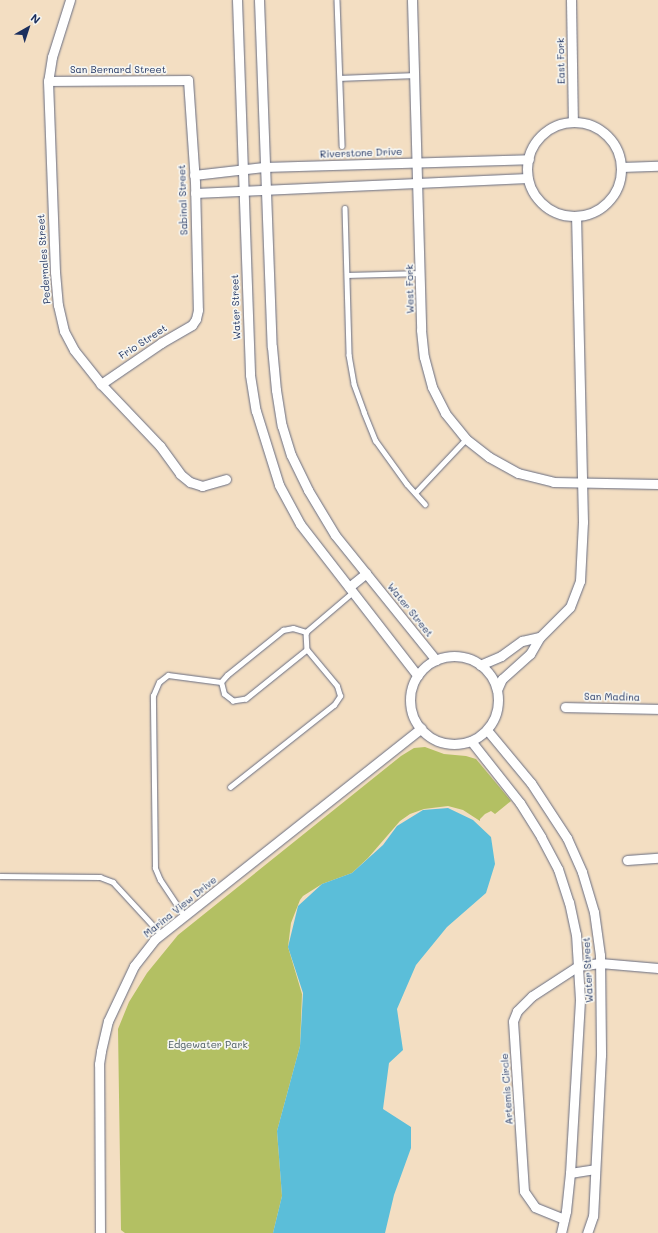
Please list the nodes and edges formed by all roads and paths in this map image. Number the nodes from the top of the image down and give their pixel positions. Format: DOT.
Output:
graph roads {
  1 [pos="70,0"];
  2 [pos="237,0"];
  3 [pos="259,0"];
  4 [pos="337,0"];
  5 [pos="412,0"];
  6 [pos="570,0"];
  7 [pos="415,75"];
  8 [pos="340,78"];
  9 [pos="188,80"];
  10 [pos="48,81"];
  11 [pos="573,122"];
  12 [pos="342,146"];
  13 [pos="529,159"];
  14 [pos="417,162"];
  15 [pos="658,166"];
  16 [pos="264,167"];
  17 [pos="621,167"];
  18 [pos="243,170"];
  19 [pos="194,175"];
  20 [pos="528,178"];
  21 [pos="418,182"];
  22 [pos="265,189"];
  23 [pos="243,190"];
  24 [pos="195,193"];
  25 [pos="345,208"];
  26 [pos="576,216"];
  27 [pos="420,273"];
  28 [pos="348,274"];
  29 [pos="196,319"];
  30 [pos="101,384"];
  31 [pos="466,439"];
  32 [pos="226,479"];
  33 [pos="582,483"];
  34 [pos="658,484"];
  35 [pos="415,493"];
  36 [pos="426,504"];
  37 [pos="366,573"];
  38 [pos="351,590"];
  39 [pos="306,632"];
  40 [pos="540,637"];
  41 [pos="308,650"];
  42 [pos="436,660"];
  43 [pos="480,665"];
  44 [pos="418,676"];
  45 [pos="221,682"];
  46 [pos="497,690"];
  47 [pos="565,707"];
  48 [pos="658,709"];
  49 [pos="420,728"];
  50 [pos="487,730"];
  51 [pos="471,741"];
  52 [pos="230,787"];
  53 [pos="658,858"];
  54 [pos="627,860"];
  55 [pos="0,876"];
  56 [pos="184,916"];
  57 [pos="161,934"];
  58 [pos="600,963"];
  59 [pos="578,966"];
  60 [pos="658,968"];
  61 [pos="595,1169"];
  62 [pos="570,1173"];
  63 [pos="564,1219"];
  64 [pos="100,1233"];
  65 [pos="561,1233"];
  66 [pos="587,1233"];
  1 -- 10 [label="street, Pedernales Street"];
  2 -- 18 [label="street, Water Street"];
  3 -- 16 [label="street, Water Street"];
  4 -- 8 [label="lane"];
  5 -- 7 [label="street, West Fork"];
  6 -- 11 [label="street, East Fork"];
  7 -- 8 [label="lane"];
  7 -- 14 [label="street, West Fork"];
  8 -- 12 [label="lane"];
  9 -- 10 [label="street, San Bernard Street"];
  9 -- 19 [label="street, Sabinal Street"];
  10 -- 30 [label="street, Pedernales Street"];
  11 -- 13 [label="street"];
  11 -- 17 [label="street"];
  13 -- 14 [label="street, Riverstone Drive"];
  13 -- 20 [label="street"];
  14 -- 16 [label="street, Riverstone Drive"];
  14 -- 21 [label="street, West Fork"];
  15 -- 17 [label="street"];
  16 -- 18 [label="street, Riverstone Drive"];
  16 -- 22 [label="street, Water Street"];
  17 -- 26 [label="street"];
  18 -- 19 [label="street, Riverstone Drive"];
  18 -- 23 [label="street, Water Street"];
  19 -- 24 [label="street, Sabinal Street"];
  20 -- 21 [label="street"];
  20 -- 26 [label="street"];
  21 -- 22 [label="street"];
  21 -- 27 [label="street, West Fork"];
  22 -- 23 [label="street"];
  22 -- 37 [label="street, Water Street"];
  23 -- 24 [label="street"];
  23 -- 38 [label="street, Water Street"];
  24 -- 29 [label="street, Sabinal Street"];
  25 -- 28 [label="lane"];
  26 -- 33 [label="street"];
  27 -- 28 [label="lane"];
  27 -- 31 [label="street, West Fork"];
  28 -- 35 [label="lane"];
  29 -- 30 [label="street, Frio Street"];
  30 -- 32 [label="street, Pedernales Street"];
  31 -- 33 [label="street, West Fork"];
  31 -- 35 [label="lane"];
  33 -- 34 [label="street, West Fork"];
  33 -- 40 [label="street"];
  35 -- 36 [label="lane"];
  37 -- 38 [label="street"];
  37 -- 42 [label="street, Water Street"];
  38 -- 39 [label="lane"];
  38 -- 44 [label="street, Water Street"];
  39 -- 41 [label="lane"];
  39 -- 45 [label="lane"];
  40 -- 43 [label="street"];
  40 -- 46 [label="street"];
  41 -- 45 [label="lane"];
  41 -- 52 [label="lane"];
  42 -- 43 [label="street"];
  42 -- 44 [label="street"];
  43 -- 46 [label="street"];
  44 -- 49 [label="street"];
  45 -- 56 [label="lane"];
  46 -- 50 [label="street"];
  47 -- 48 [label="street, San Madina"];
  49 -- 51 [label="street"];
  49 -- 56 [label="street, Marina View Drive"];
  50 -- 51 [label="street"];
  50 -- 58 [label="street, Water Street"];
  51 -- 59 [label="street, Water Street"];
  53 -- 54 [label="street"];
  55 -- 57 [label="lane"];
  56 -- 57 [label="street, Marina View Drive"];
  57 -- 64 [label="street, Marina View Drive"];
  58 -- 59 [label="street"];
  58 -- 60 [label="street"];
  58 -- 61 [label="street, Water Street"];
  59 -- 62 [label="street, Water Street"];
  59 -- 63 [label="street, Artemis Circle"];
  61 -- 62 [label="street"];
  61 -- 66 [label="street, Water Street"];
  62 -- 63 [label="street, Water Street"];
  63 -- 65 [label="street, Water Street"];
}
